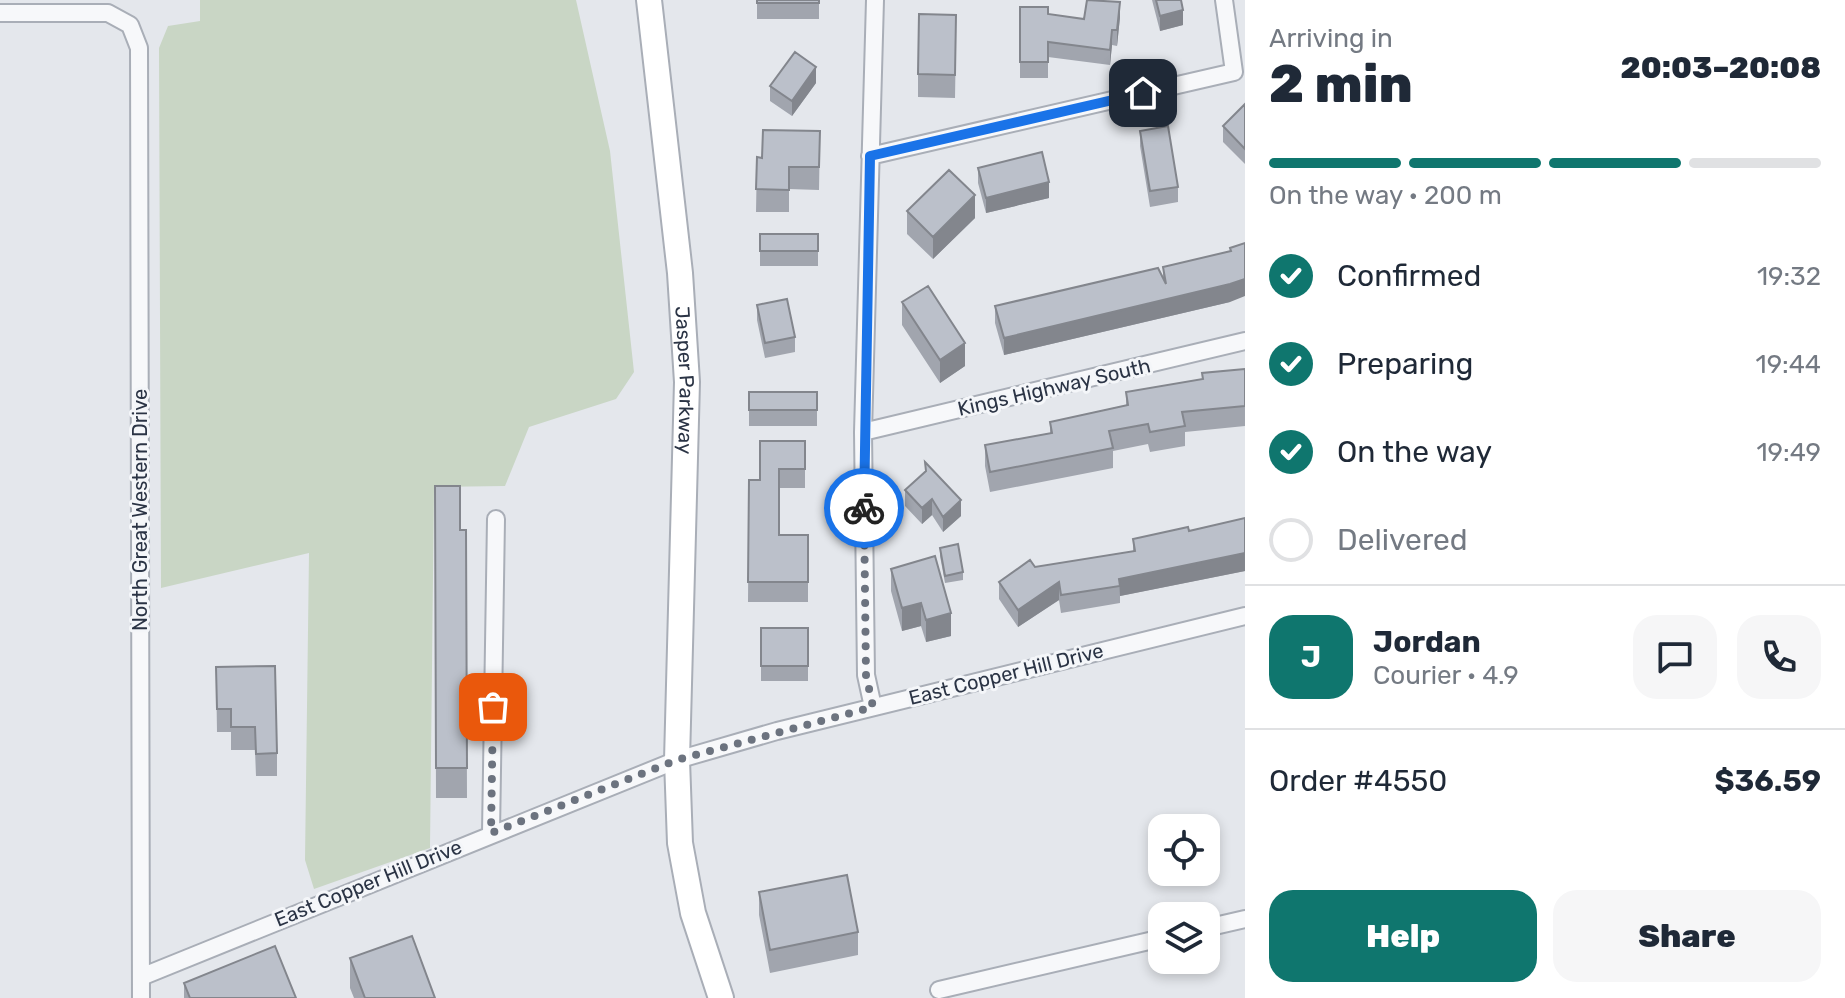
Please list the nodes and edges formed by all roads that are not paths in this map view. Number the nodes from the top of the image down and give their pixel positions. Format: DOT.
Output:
graph roads {
  1 [pos="649,0"];
  2 [pos="875,0"];
  3 [pos="1224,0"];
  4 [pos="0,13"];
  5 [pos="870,156"];
  6 [pos="1245,341"];
  7 [pos="863,432"];
  8 [pos="496,519"];
  9 [pos="1245,616"];
  10 [pos="873,707"];
  11 [pos="677,760"];
  12 [pos="491,833"];
  13 [pos="1245,919"];
  14 [pos="1220,925"];
  15 [pos="1148,941"];
  16 [pos="141,977"];
  17 [pos="939,990"];
  18 [pos="141,998"];
  19 [pos="721,998"];
  1 -- 11 [label="main road, Jasper Parkway"];
  2 -- 5 [label="street"];
  3 -- 5 [label="street"];
  4 -- 16 [label="street, North Great Western Drive"];
  5 -- 7 [label="street"];
  6 -- 7 [label="street, Kings Highway South"];
  7 -- 10 [label="street"];
  8 -- 12 [label="street"];
  9 -- 10 [label="street, East Copper Hill Drive"];
  10 -- 11 [label="street, East Copper Hill Drive"];
  11 -- 12 [label="street, East Copper Hill Drive"];
  11 -- 19 [label="main road, Jasper Parkway"];
  12 -- 16 [label="street, East Copper Hill Drive"];
  13 -- 14 [label="street"];
  15 -- 17 [label="street"];
  16 -- 18 [label="street, North Great Western Drive"];
}
